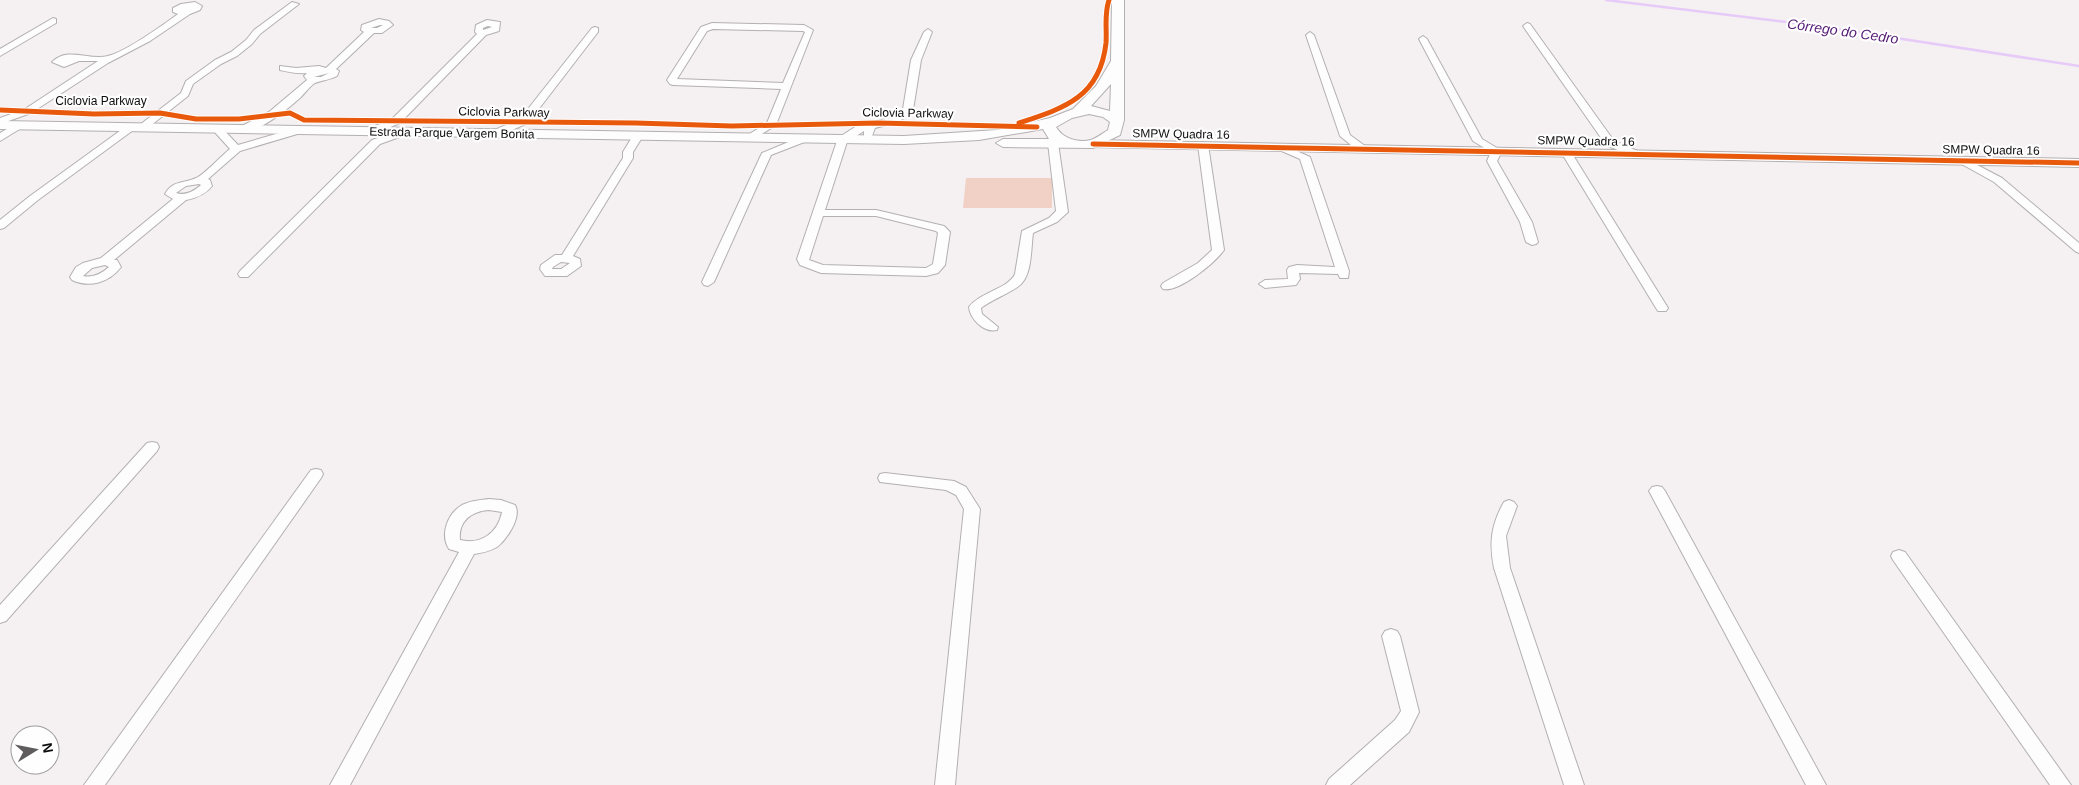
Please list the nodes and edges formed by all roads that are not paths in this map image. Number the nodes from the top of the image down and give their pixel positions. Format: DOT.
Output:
graph roads {
  1 [pos="1118,0"];
  2 [pos="294,4"];
  3 [pos="186,12"];
  4 [pos="53,20"];
  5 [pos="1527,26"];
  6 [pos="595,30"];
  7 [pos="370,32"];
  8 [pos="928,32"];
  9 [pos="483,33"];
  10 [pos="1310,35"];
  11 [pos="1423,38"];
  12 [pos="0,53"];
  13 [pos="78,58"];
  14 [pos="108,59"];
  15 [pos="1118,61"];
  16 [pos="283,68"];
  17 [pos="330,68"];
  18 [pos="787,86"];
  19 [pos="28,110"];
  20 [pos="1078,111"];
  21 [pos="278,113"];
  22 [pos="0,121"];
  23 [pos="524,121"];
  24 [pos="1052,122"];
  25 [pos="1117,124"];
  26 [pos="0,125"];
  27 [pos="22,125"];
  28 [pos="771,125"];
  29 [pos="136,127"];
  30 [pos="399,128"];
  31 [pos="218,129"];
  32 [pos="244,129"];
  33 [pos="274,130"];
  34 [pos="300,130"];
  35 [pos="869,133"];
  36 [pos="494,134"];
  37 [pos="534,134"];
  38 [pos="374,135"];
  39 [pos="644,136"];
  40 [pos="1345,136"];
  41 [pos="0,138"];
  42 [pos="750,138"];
  43 [pos="784,138"];
  44 [pos="803,139"];
  45 [pos="842,140"];
  46 [pos="904,140"];
  47 [pos="1478,141"];
  48 [pos="1058,143"];
  49 [pos="1093,144"];
  50 [pos="1146,145"];
  51 [pos="1203,146"];
  52 [pos="1281,147"];
  53 [pos="1315,148"];
  54 [pos="1332,148"];
  55 [pos="1361,148"];
  56 [pos="1607,148"];
  57 [pos="236,149"];
  58 [pos="1466,150"];
  59 [pos="1566,152"];
  60 [pos="767,153"];
  61 [pos="1494,156"];
  62 [pos="1305,157"];
  63 [pos="1962,160"];
  64 [pos="1986,161"];
  65 [pos="2079,162"];
  66 [pos="1998,180"];
  67 [pos="818,213"];
  68 [pos="0,226"];
  69 [pos="1532,242"];
  70 [pos="2079,248"];
  71 [pos="566,258"];
  72 [pos="105,262"];
  73 [pos="1344,273"];
  74 [pos="244,274"];
  75 [pos="708,282"];
  76 [pos="1265,284"];
  77 [pos="1167,286"];
  78 [pos="1662,308"];
  79 [pos="992,327"];
  80 [pos="152,446"];
  81 [pos="316,474"];
  82 [pos="885,478"];
  83 [pos="1657,491"];
  84 [pos="1509,506"];
  85 [pos="469,548"];
  86 [pos="1899,556"];
  87 [pos="0,616"];
  88 [pos="1391,636"];
  89 [pos="94,785"];
  90 [pos="340,785"];
  91 [pos="945,785"];
  92 [pos="1336,785"];
  93 [pos="1574,785"];
  94 [pos="1816,785"];
  95 [pos="2061,785"];
  1 -- 15 [label="main road"];
  2 -- 29 [label="street"];
  3 -- 14 [label="street"];
  4 -- 12 [label="street"];
  5 -- 56 [label="street"];
  6 -- 23 [label="street"];
  7 -- 17 [label="street"];
  8 -- 35 [label="street"];
  9 -- 30 [label="street"];
  10 -- 40 [label="street"];
  11 -- 47 [label="street"];
  13 -- 14 [label="street"];
  14 -- 19 [label="street"];
  15 -- 20 [label="main road"];
  15 -- 25 [label="main road"];
  16 -- 17 [label="street"];
  17 -- 21 [label="street"];
  18 -- 18 [label="street"];
  18 -- 28 [label="street"];
  19 -- 22 [label="street"];
  19 -- 27 [label="street"];
  20 -- 24 [label="main road"];
  20 -- 25 [label="main road"];
  21 -- 32 [label="street"];
  21 -- 33 [label="street"];
  23 -- 36 [label="street"];
  23 -- 37 [label="street"];
  24 -- 46 [label="main road, Estrada Parque Vargem Bonita"];
  24 -- 48 [label="main road"];
  25 -- 49 [label="main road"];
  25 -- 50 [label="street, SMPW Quadra 16"];
  26 -- 27 [label="main road, Estrada Parque Vargem Bonita"];
  27 -- 29 [label="main road, Estrada Parque Vargem Bonita"];
  27 -- 41 [label="street"];
  28 -- 42 [label="street"];
  28 -- 43 [label="street"];
  29 -- 31 [label="main road, Estrada Parque Vargem Bonita"];
  29 -- 68 [label="street"];
  30 -- 36 [label="main road, Estrada Parque Vargem Bonita"];
  30 -- 38 [label="main road, Estrada Parque Vargem Bonita"];
  31 -- 32 [label="main road, Estrada Parque Vargem Bonita"];
  31 -- 57 [label="street"];
  32 -- 33 [label="main road, Estrada Parque Vargem Bonita"];
  33 -- 34 [label="main road, Estrada Parque Vargem Bonita"];
  34 -- 38 [label="main road, Estrada Parque Vargem Bonita"];
  34 -- 57 [label="street"];
  35 -- 45 [label="main road, Estrada Parque Vargem Bonita"];
  35 -- 46 [label="main road, Estrada Parque Vargem Bonita"];
  36 -- 37 [label="main road, Estrada Parque Vargem Bonita"];
  37 -- 39 [label="main road, Estrada Parque Vargem Bonita"];
  38 -- 74 [label="street"];
  39 -- 42 [label="main road, Estrada Parque Vargem Bonita"];
  39 -- 71 [label="street"];
  40 -- 54 [label="street"];
  40 -- 55 [label="street"];
  42 -- 43 [label="main road, Estrada Parque Vargem Bonita"];
  42 -- 60 [label="street"];
  43 -- 44 [label="main road, Estrada Parque Vargem Bonita"];
  44 -- 45 [label="main road, Estrada Parque Vargem Bonita"];
  44 -- 60 [label="street"];
  45 -- 67 [label="street"];
  46 -- 48 [label="main road, Estrada Parque Vargem Bonita"];
  47 -- 58 [label="street"];
  47 -- 61 [label="street"];
  48 -- 49 [label="main road, Estrada Parque Vargem Bonita"];
  48 -- 79 [label="street"];
  49 -- 50 [label="street, SMPW Quadra 16"];
  50 -- 51 [label="street, SMPW Quadra 16"];
  51 -- 52 [label="street, SMPW Quadra 16"];
  51 -- 77 [label="street"];
  52 -- 53 [label="street, SMPW Quadra 16"];
  52 -- 62 [label="street"];
  53 -- 54 [label="street, SMPW Quadra 16"];
  53 -- 62 [label="street"];
  54 -- 55 [label="street, SMPW Quadra 16"];
  55 -- 58 [label="street, SMPW Quadra 16"];
  56 -- 59 [label="street, SMPW Quadra 16"];
  56 -- 63 [label="street, SMPW Quadra 16"];
  57 -- 72 [label="street"];
  58 -- 61 [label="street, SMPW Quadra 16"];
  59 -- 61 [label="street, SMPW Quadra 16"];
  59 -- 78 [label="street"];
  60 -- 75 [label="street"];
  61 -- 69 [label="street"];
  62 -- 73 [label="street"];
  63 -- 64 [label="street, SMPW Quadra 16"];
  63 -- 66 [label="street"];
  64 -- 65 [label="street, SMPW Quadra 16"];
  64 -- 66 [label="street"];
  66 -- 70 [label="street"];
  67 -- 67 [label="street"];
  73 -- 76 [label="street"];
  80 -- 87 [label="street"];
  81 -- 89 [label="street"];
  82 -- 91 [label="street"];
  83 -- 94 [label="street"];
  84 -- 93 [label="street"];
  85 -- 90 [label="street"];
  86 -- 95 [label="street"];
  88 -- 92 [label="street"];
}
